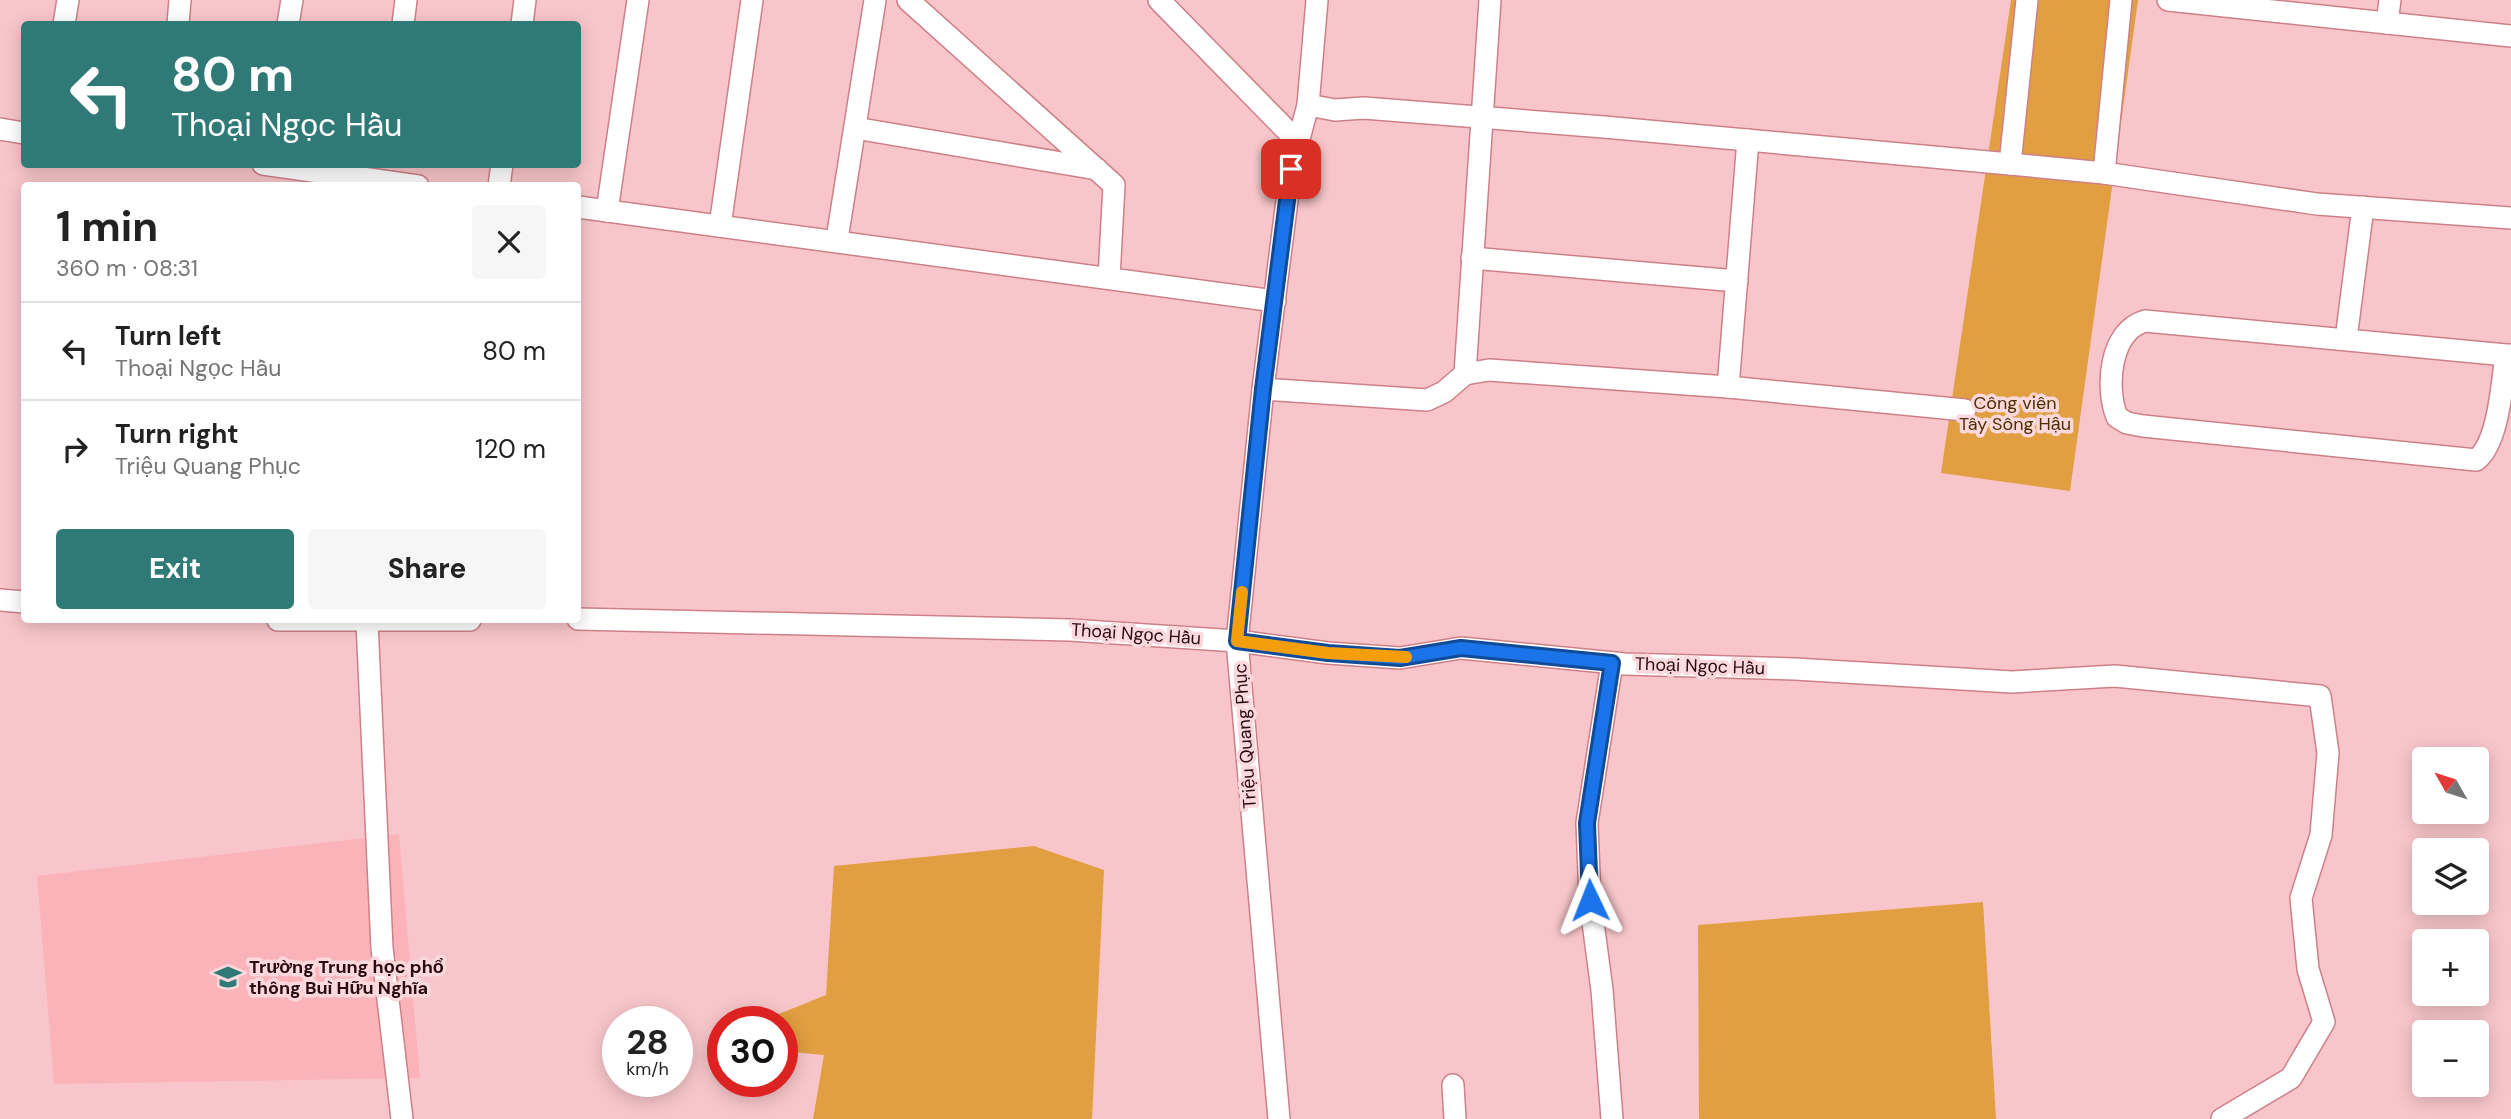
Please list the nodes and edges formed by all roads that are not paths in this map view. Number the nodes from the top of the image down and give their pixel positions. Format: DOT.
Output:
graph roads {
  1 [pos="68,0"];
  2 [pos="180,0"];
  3 [pos="292,0"];
  4 [pos="406,0"];
  5 [pos="525,0"];
  6 [pos="638,0"];
  7 [pos="752,0"];
  8 [pos="875,0"];
  9 [pos="908,0"];
  10 [pos="1159,0"];
  11 [pos="1317,0"];
  12 [pos="1490,0"];
  13 [pos="2027,0"];
  14 [pos="2121,0"];
  15 [pos="2168,0"];
  16 [pos="2390,0"];
  17 [pos="2259,5"];
  18 [pos="64,21"];
  19 [pos="178,21"];
  20 [pos="288,21"];
  21 [pos="403,21"];
  22 [pos="522,21"];
  23 [pos="2388,23"];
  24 [pos="2511,36"];
  25 [pos="1308,106"];
  26 [pos="1482,117"];
  27 [pos="855,128"];
  28 [pos="0,130"];
  29 [pos="21,133"];
  30 [pos="1748,139"];
  31 [pos="1298,142"];
  32 [pos="2010,164"];
  33 [pos="310,168"];
  34 [pos="1097,169"];
  35 [pos="384,173"];
  36 [pos="2104,173"];
  37 [pos="408,182"];
  38 [pos="581,207"];
  39 [pos="2364,207"];
  40 [pos="607,211"];
  41 [pos="2511,218"];
  42 [pos="720,226"];
  43 [pos="837,239"];
  44 [pos="1472,258"];
  45 [pos="1109,278"];
  46 [pos="1737,281"];
  47 [pos="1275,300"];
  48 [pos="2346,339"];
  49 [pos="2509,355"];
  50 [pos="1465,374"];
  51 [pos="1728,387"];
  52 [pos="1263,389"];
  53 [pos="1965,411"];
  54 [pos="0,600"];
  55 [pos="21,602"];
  56 [pos="581,619"];
  57 [pos="367,623"];
  58 [pos="1237,641"];
  59 [pos="1612,663"];
  60 [pos="1453,1085"];
  61 [pos="402,1119"];
  62 [pos="1279,1119"];
  63 [pos="1455,1119"];
  64 [pos="1612,1119"];
  65 [pos="2222,1119"];
  1 -- 18 [label="street"];
  2 -- 19 [label="street"];
  3 -- 20 [label="street"];
  4 -- 21 [label="street"];
  5 -- 22 [label="street"];
  6 -- 40 [label="street"];
  7 -- 42 [label="street"];
  8 -- 27 [label="street"];
  9 -- 34 [label="street"];
  10 -- 31 [label="street"];
  11 -- 25 [label="street, Triệu Quang Phục"];
  12 -- 26 [label="street"];
  13 -- 32 [label="street"];
  14 -- 36 [label="street"];
  15 -- 17 [label="street"];
  16 -- 23 [label="street"];
  17 -- 23 [label="street"];
  23 -- 24 [label="street"];
  25 -- 26 [label="street"];
  25 -- 31 [label="street, Triệu Quang Phục"];
  26 -- 30 [label="street"];
  26 -- 44 [label="street"];
  27 -- 34 [label="street"];
  27 -- 43 [label="street"];
  28 -- 29 [label="street"];
  30 -- 32 [label="street"];
  30 -- 46 [label="street"];
  31 -- 47 [label="street, Triệu Quang Phục"];
  32 -- 36 [label="street"];
  33 -- 35 [label="street"];
  34 -- 45 [label="street"];
  35 -- 37 [label="street"];
  36 -- 39 [label="street"];
  38 -- 40 [label="street"];
  39 -- 41 [label="street"];
  39 -- 48 [label="street"];
  40 -- 42 [label="street"];
  42 -- 43 [label="street"];
  43 -- 45 [label="street"];
  44 -- 46 [label="street"];
  44 -- 50 [label="street"];
  45 -- 47 [label="street"];
  46 -- 51 [label="street"];
  47 -- 52 [label="street, Triệu Quang Phục"];
  48 -- 49 [label="street"];
  48 -- 49 [label="street"];
  50 -- 51 [label="street"];
  50 -- 52 [label="street"];
  51 -- 53 [label="street"];
  52 -- 58 [label="street, Triệu Quang Phục"];
  54 -- 55 [label="street"];
  56 -- 58 [label="street, Thoại Ngọc Hầu"];
  57 -- 61 [label="street"];
  58 -- 59 [label="street, Thoại Ngọc Hầu"];
  58 -- 62 [label="street, Triệu Quang Phục"];
  59 -- 64 [label="street"];
  59 -- 65 [label="street, Thoại Ngọc Hầu"];
  60 -- 63 [label="street"];
}
